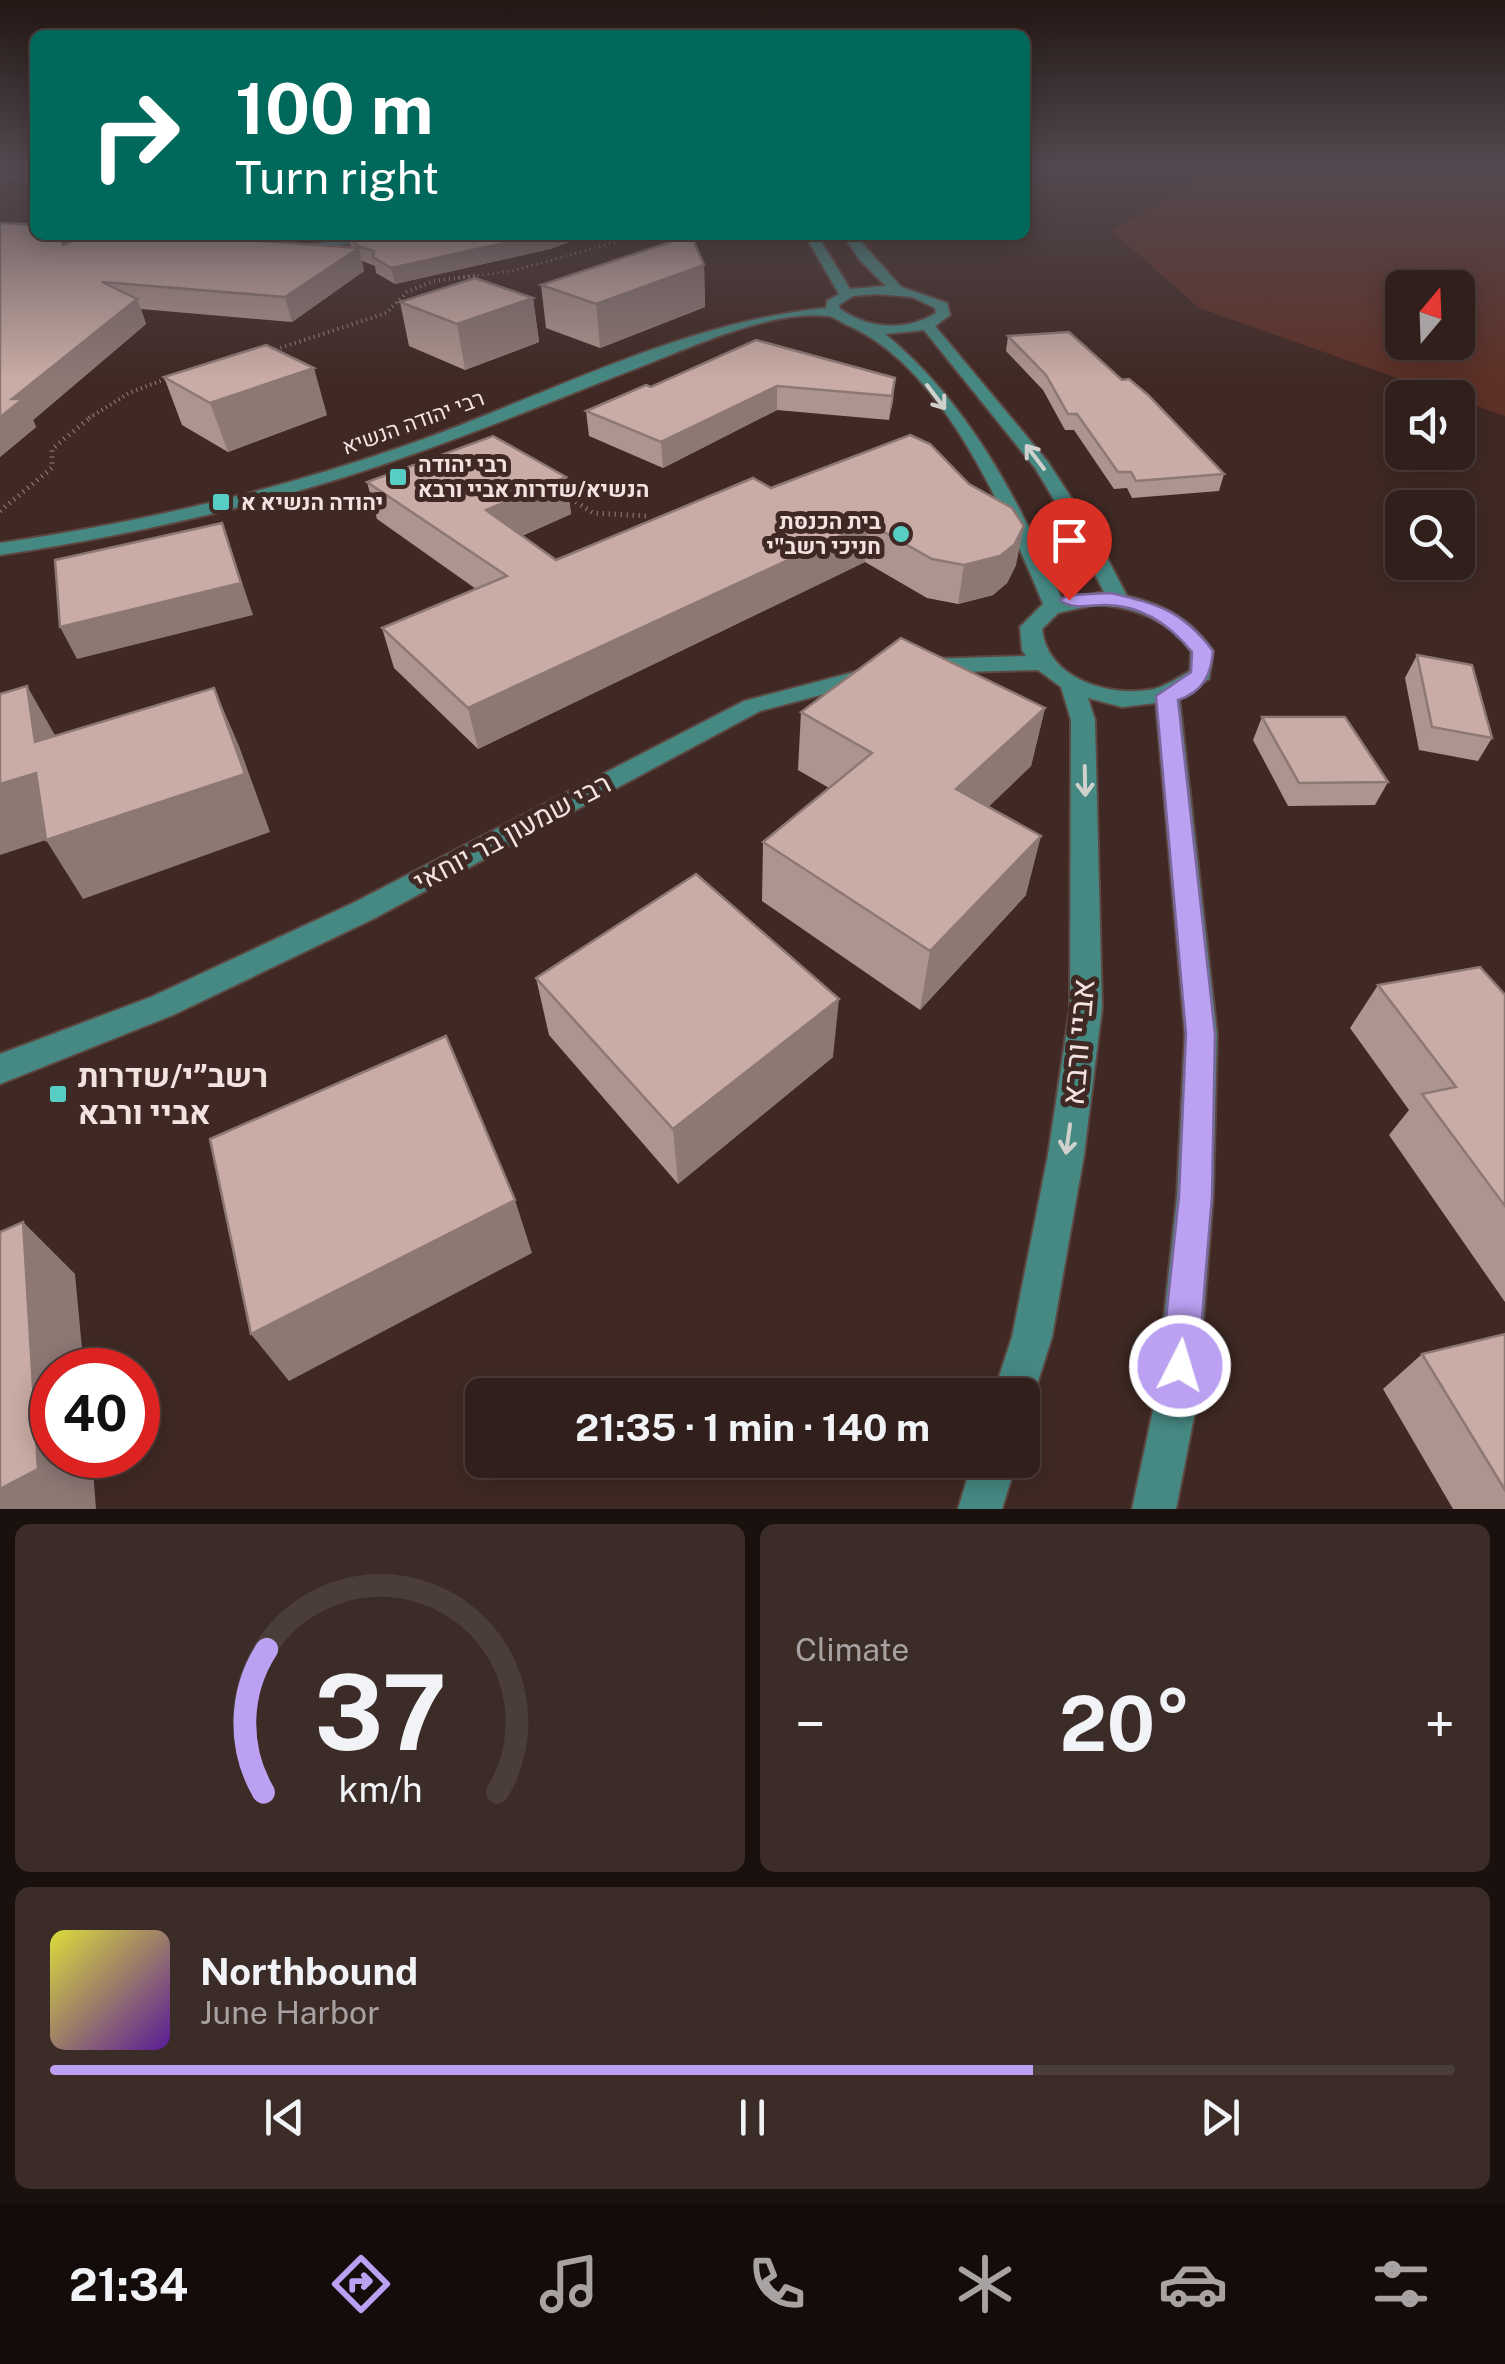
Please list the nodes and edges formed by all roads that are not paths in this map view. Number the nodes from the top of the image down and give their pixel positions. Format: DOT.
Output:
graph roads {
  1 [pos="227,240"];
  2 [pos="359,240"];
  3 [pos="813,240"];
  4 [pos="852,240"];
  5 [pos="283,249"];
  6 [pos="188,251"];
  7 [pos="236,251"];
  8 [pos="203,252"];
  9 [pos="897,290"];
  10 [pos="846,294"];
  11 [pos="832,311"];
  12 [pos="927,325"];
  13 [pos="868,327"];
  14 [pos="0,549"];
  15 [pos="1120,601"];
  16 [pos="1054,605"];
  17 [pos="1040,663"];
  18 [pos="1072,686"];
  19 [pos="1167,696"];
  20 [pos="0,1069"];
  21 [pos="1019,1378"];
  22 [pos="989,1478"];
  23 [pos="980,1509"];
  24 [pos="1154,1509"];
  1 -- 8 [label="street"];
  2 -- 5 [label="street"];
  3 -- 10 [label="street"];
  4 -- 9 [label="street"];
  6 -- 8 [label="street"];
  7 -- 8 [label="street"];
  9 -- 10 [label="street"];
  9 -- 12 [label="street"];
  10 -- 11 [label="street"];
  11 -- 13 [label="street"];
  11 -- 14 [label="street, רבי יהודה הנשיא"];
  12 -- 13 [label="street"];
  15 -- 12 [label="street, one-way"];
  13 -- 16 [label="street, one-way"];
  15 -- 16 [label="street"];
  15 -- 19 [label="street"];
  16 -- 17 [label="street"];
  17 -- 18 [label="street"];
  17 -- 20 [label="street, רבי שמעון בר יוחאי"];
  18 -- 19 [label="street"];
  18 -- 21 [label="street, אביי ורבא, one-way"];
  19 -- 24 [label="street"];
  22 -- 23 [label="street"];
}
